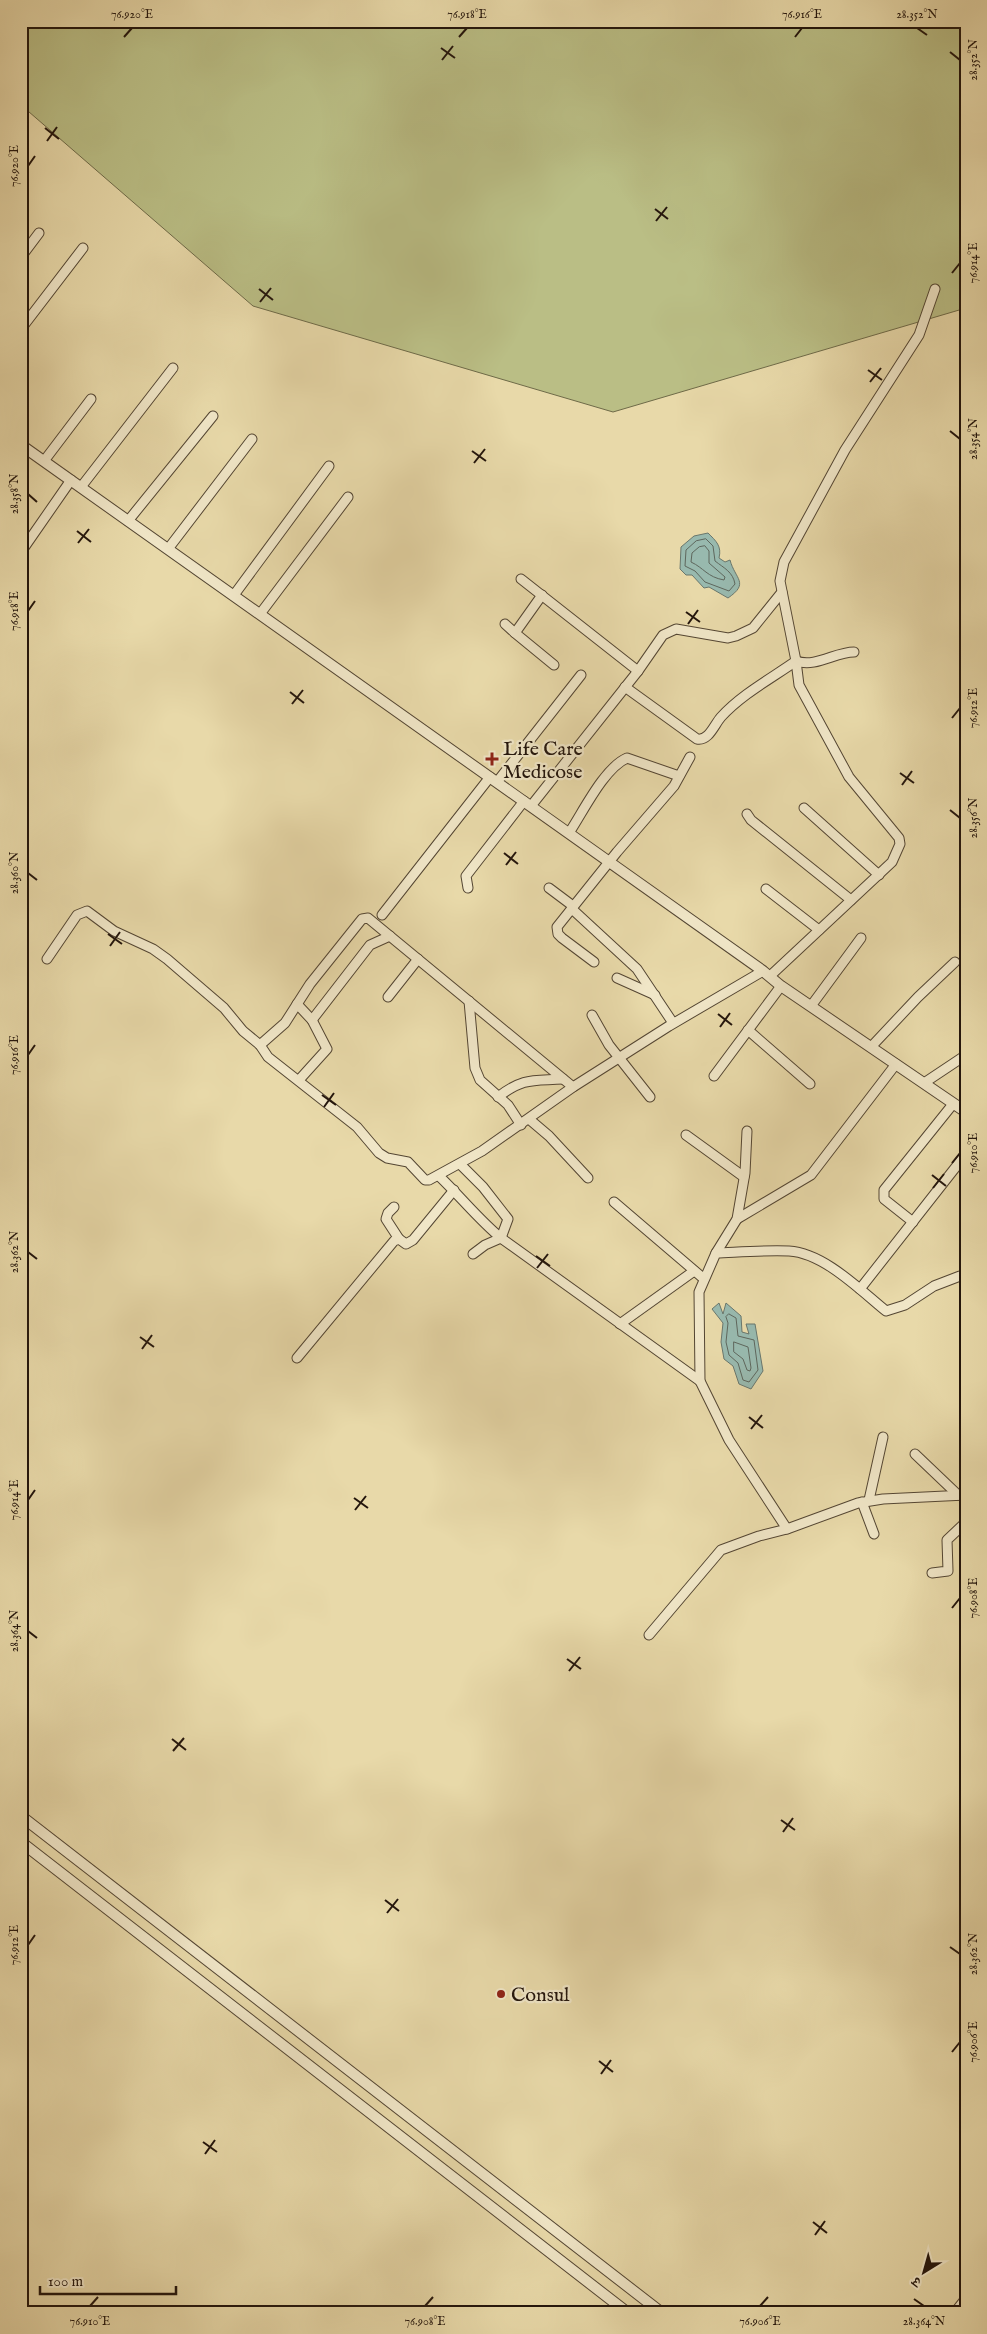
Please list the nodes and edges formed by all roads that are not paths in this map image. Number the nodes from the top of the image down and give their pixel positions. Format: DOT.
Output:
graph roads {
  1 [pos="39,233"];
  2 [pos="83,248"];
  3 [pos="21,257"];
  4 [pos="935,289"];
  5 [pos="21,329"];
  6 [pos="173,368"];
  7 [pos="92,399"];
  8 [pos="213,416"];
  9 [pos="252,439"];
  10 [pos="23,450"];
  11 [pos="44,461"];
  12 [pos="329,466"];
  13 [pos="71,480"];
  14 [pos="81,487"];
  15 [pos="348,497"];
  16 [pos="128,521"];
  17 [pos="168,549"];
  18 [pos="21,552"];
  19 [pos="522,579"];
  20 [pos="782,592"];
  21 [pos="542,595"];
  22 [pos="234,596"];
  23 [pos="260,614"];
  24 [pos="505,624"];
  25 [pos="515,633"];
  26 [pos="854,652"];
  27 [pos="796,661"];
  28 [pos="554,665"];
  29 [pos="638,670"];
  30 [pos="581,675"];
  31 [pos="625,687"];
  32 [pos="690,757"];
  33 [pos="679,776"];
  34 [pos="493,779"];
  35 [pos="527,803"];
  36 [pos="804,808"];
  37 [pos="747,814"];
  38 [pos="569,833"];
  39 [pos="610,862"];
  40 [pos="879,875"];
  41 [pos="468,888"];
  42 [pos="549,888"];
  43 [pos="766,889"];
  44 [pos="851,900"];
  45 [pos="572,907"];
  46 [pos="382,914"];
  47 [pos="818,930"];
  48 [pos="390,936"];
  49 [pos="861,938"];
  50 [pos="47,959"];
  51 [pos="418,959"];
  52 [pos="594,962"];
  53 [pos="955,962"];
  54 [pos="766,973"];
  55 [pos="618,978"];
  56 [pos="781,986"];
  57 [pos="656,995"];
  58 [pos="388,997"];
  59 [pos="469,1001"];
  60 [pos="297,1004"];
  61 [pos="811,1006"];
  62 [pos="592,1015"];
  63 [pos="312,1020"];
  64 [pos="673,1023"];
  65 [pos="748,1030"];
  66 [pos="260,1045"];
  67 [pos="871,1047"];
  68 [pos="966,1055"];
  69 [pos="618,1058"];
  70 [pos="896,1064"];
  71 [pos="714,1076"];
  72 [pos="564,1079"];
  73 [pos="300,1080"];
  74 [pos="924,1083"];
  75 [pos="810,1084"];
  76 [pos="573,1087"];
  77 [pos="498,1097"];
  78 [pos="650,1097"];
  79 [pos="953,1104"];
  80 [pos="966,1112"];
  81 [pos="529,1119"];
  82 [pos="520,1125"];
  83 [pos="748,1131"];
  84 [pos="686,1135"];
  85 [pos="966,1154"];
  86 [pos="460,1164"];
  87 [pos="439,1176"];
  88 [pos="744,1177"];
  89 [pos="588,1178"];
  90 [pos="454,1190"];
  91 [pos="614,1202"];
  92 [pos="394,1207"];
  93 [pos="736,1219"];
  94 [pos="913,1222"];
  95 [pos="501,1238"];
  96 [pos="399,1239"];
  97 [pos="716,1253"];
  98 [pos="474,1254"];
  99 [pos="694,1271"];
  100 [pos="703,1278"];
  101 [pos="966,1280"];
  102 [pos="860,1289"];
  103 [pos="620,1324"];
  104 [pos="297,1358"];
  105 [pos="700,1381"];
  106 [pos="882,1437"];
  107 [pos="915,1454"];
  108 [pos="962,1495"];
  109 [pos="866,1501"];
  110 [pos="966,1522"];
  111 [pos="787,1529"];
  112 [pos="874,1534"];
  113 [pos="932,1573"];
  114 [pos="649,1635"];
  115 [pos="21,1816"];
  116 [pos="21,1842"];
  117 [pos="966,2299"];
  118 [pos="628,2313"];
  119 [pos="662,2313"];
  120 [pos="955,2313"];
  1 -- 3 [label="street"];
  2 -- 5 [label="street"];
  4 -- 20 [label="street"];
  6 -- 14 [label="street"];
  7 -- 11 [label="street"];
  8 -- 16 [label="street"];
  9 -- 17 [label="street"];
  10 -- 11 [label="street"];
  11 -- 13 [label="street"];
  12 -- 22 [label="street"];
  13 -- 14 [label="street"];
  13 -- 18 [label="street"];
  14 -- 16 [label="street"];
  15 -- 23 [label="street"];
  16 -- 17 [label="street"];
  17 -- 22 [label="street"];
  19 -- 21 [label="street"];
  20 -- 27 [label="street"];
  20 -- 29 [label="street"];
  21 -- 25 [label="street"];
  21 -- 29 [label="street"];
  22 -- 23 [label="street"];
  23 -- 34 [label="street"];
  24 -- 25 [label="street"];
  25 -- 28 [label="street"];
  26 -- 27 [label="street"];
  27 -- 31 [label="street"];
  27 -- 40 [label="street"];
  29 -- 31 [label="street"];
  30 -- 34 [label="street"];
  31 -- 35 [label="street"];
  32 -- 33 [label="street"];
  33 -- 38 [label="street"];
  33 -- 39 [label="street"];
  34 -- 35 [label="street"];
  34 -- 46 [label="street"];
  35 -- 38 [label="street"];
  35 -- 41 [label="street"];
  36 -- 40 [label="street"];
  37 -- 44 [label="street"];
  38 -- 39 [label="street"];
  39 -- 45 [label="street"];
  39 -- 54 [label="street"];
  40 -- 44 [label="street"];
  42 -- 45 [label="street"];
  43 -- 47 [label="street"];
  44 -- 47 [label="street"];
  45 -- 52 [label="street"];
  45 -- 57 [label="street"];
  47 -- 54 [label="street"];
  48 -- 51 [label="street"];
  48 -- 60 [label="street"];
  48 -- 63 [label="street"];
  49 -- 61 [label="street"];
  50 -- 66 [label="street"];
  51 -- 58 [label="street"];
  51 -- 59 [label="street"];
  53 -- 67 [label="street"];
  54 -- 56 [label="street"];
  54 -- 64 [label="street"];
  55 -- 57 [label="street"];
  56 -- 61 [label="street"];
  56 -- 65 [label="street"];
  57 -- 64 [label="street"];
  59 -- 72 [label="street"];
  59 -- 77 [label="street"];
  60 -- 63 [label="street"];
  60 -- 66 [label="street"];
  61 -- 67 [label="street"];
  62 -- 69 [label="street"];
  63 -- 73 [label="street"];
  64 -- 69 [label="street"];
  65 -- 71 [label="street"];
  65 -- 75 [label="street"];
  66 -- 73 [label="street"];
  67 -- 70 [label="street"];
  68 -- 74 [label="street"];
  69 -- 76 [label="street"];
  69 -- 78 [label="street"];
  70 -- 74 [label="street"];
  70 -- 93 [label="street"];
  72 -- 76 [label="street"];
  72 -- 77 [label="street"];
  73 -- 87 [label="street"];
  74 -- 79 [label="street"];
  76 -- 81 [label="street"];
  77 -- 82 [label="street"];
  79 -- 80 [label="street"];
  79 -- 94 [label="street"];
  81 -- 82 [label="street"];
  81 -- 89 [label="street"];
  82 -- 86 [label="street"];
  83 -- 88 [label="street"];
  84 -- 88 [label="street"];
  85 -- 94 [label="street"];
  86 -- 87 [label="street"];
  86 -- 95 [label="street"];
  87 -- 90 [label="street"];
  88 -- 93 [label="street"];
  90 -- 95 [label="street"];
  90 -- 96 [label="street"];
  91 -- 99 [label="street"];
  92 -- 96 [label="street"];
  93 -- 97 [label="street"];
  94 -- 102 [label="street"];
  95 -- 98 [label="street"];
  95 -- 103 [label="street"];
  96 -- 104 [label="street"];
  97 -- 100 [label="street"];
  97 -- 102 [label="street"];
  99 -- 100 [label="street"];
  99 -- 103 [label="street"];
  100 -- 105 [label="street"];
  101 -- 102 [label="street"];
  103 -- 105 [label="street"];
  105 -- 111 [label="street"];
  106 -- 109 [label="street"];
  107 -- 108 [label="street"];
  108 -- 109 [label="street"];
  109 -- 111 [label="street"];
  109 -- 112 [label="street"];
  110 -- 113 [label="street"];
  111 -- 114 [label="street"];
  115 -- 119 [label="street"];
  116 -- 118 [label="street"];
  117 -- 120 [label="street"];
}
